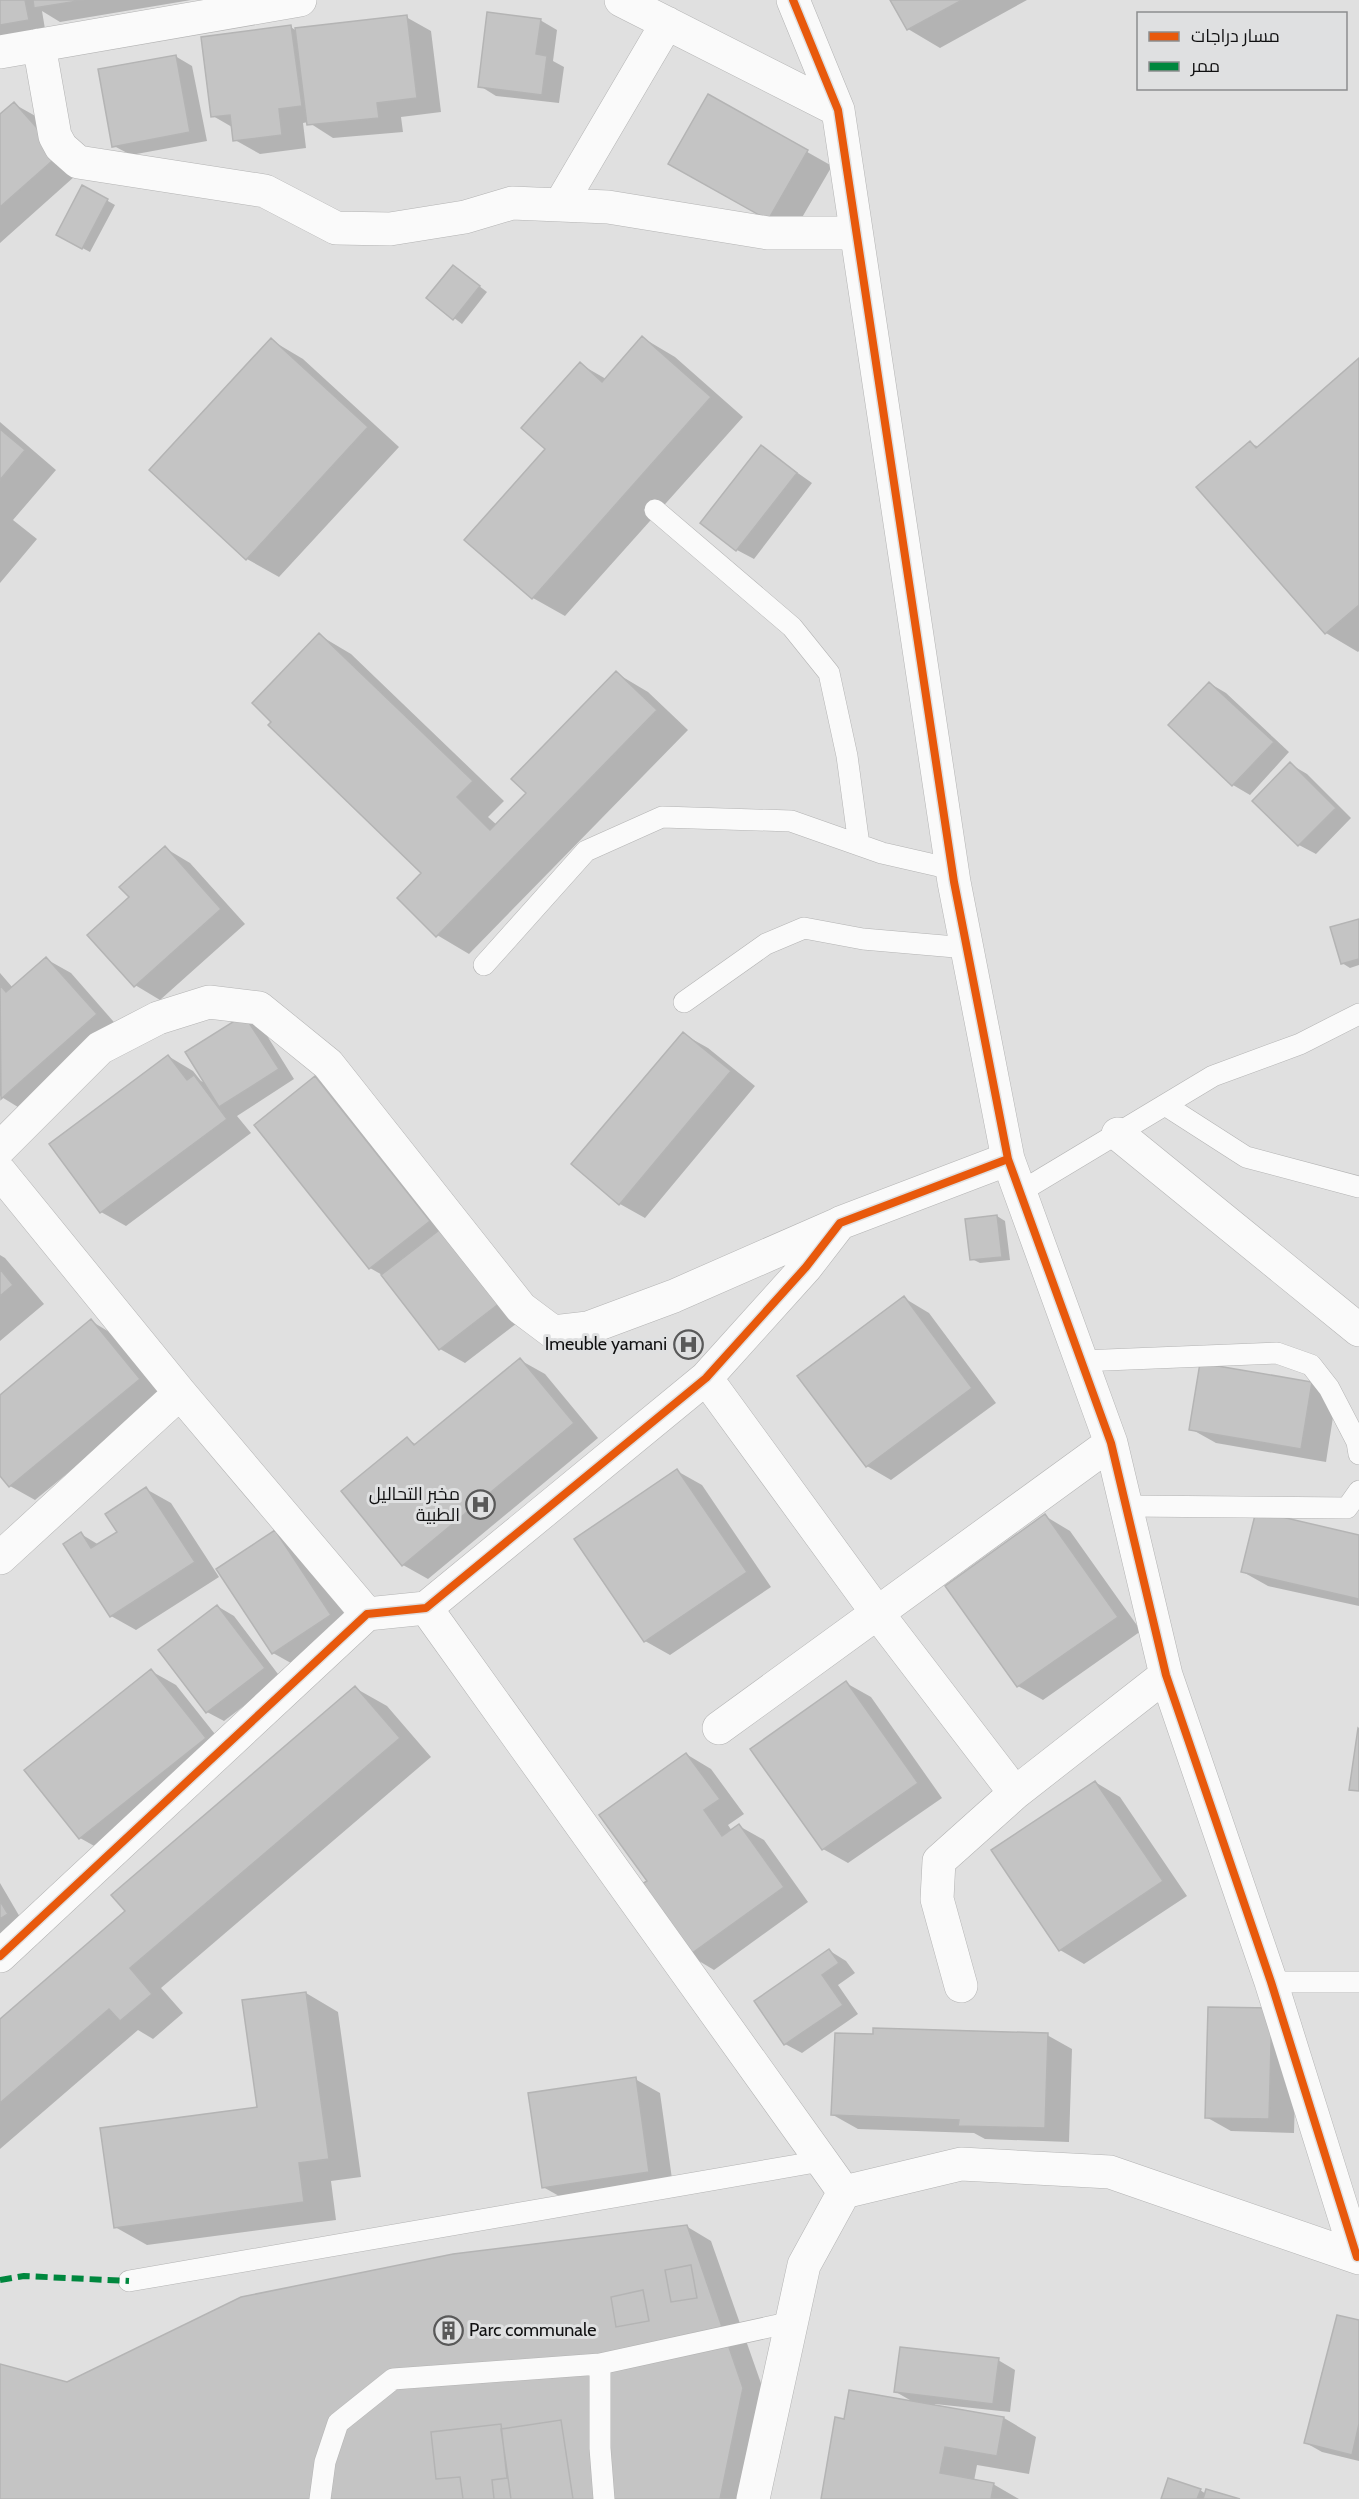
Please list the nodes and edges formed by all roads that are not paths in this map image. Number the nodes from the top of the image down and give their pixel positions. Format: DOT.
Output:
graph roads {
  1 [pos="300,0"];
  2 [pos="621,0"];
  3 [pos="794,0"];
  4 [pos="667,23"];
  5 [pos="39,45"];
  6 [pos="0,52"];
  7 [pos="838,110"];
  8 [pos="560,205"];
  9 [pos="855,233"];
  10 [pos="655,510"];
  11 [pos="859,845"];
  12 [pos="952,869"];
  13 [pos="967,948"];
  14 [pos="484,965"];
  15 [pos="684,1002"];
  16 [pos="1359,1014"];
  17 [pos="1165,1106"];
  18 [pos="1118,1134"];
  19 [pos="0,1148"];
  20 [pos="1008,1159"];
  21 [pos="0,1172"];
  22 [pos="1359,1187"];
  23 [pos="1020,1192"];
  24 [pos="840,1223"];
  25 [pos="1359,1330"];
  26 [pos="1081,1360"];
  27 [pos="706,1378"];
  28 [pos="180,1393"];
  29 [pos="1111,1443"];
  30 [pos="1359,1454"];
  31 [pos="1359,1491"];
  32 [pos="1127,1506"];
  33 [pos="0,1558"];
  34 [pos="426,1608"];
  35 [pos="367,1614"];
  36 [pos="878,1614"];
  37 [pos="1166,1675"];
  38 [pos="719,1728"];
  39 [pos="1015,1793"];
  40 [pos="0,1956"];
  41 [pos="1271,1982"];
  42 [pos="1359,1982"];
  43 [pos="961,1986"];
  44 [pos="821,2161"];
  45 [pos="844,2192"];
  46 [pos="1358,2258"];
  47 [pos="129,2281"];
  48 [pos="792,2322"];
  49 [pos="600,2364"];
  50 [pos="320,2499"];
  51 [pos="604,2499"];
  52 [pos="753,2499"];
  1 -- 5 [label="street"];
  2 -- 4 [label="street"];
  3 -- 7 [label="street"];
  4 -- 7 [label="street"];
  4 -- 8 [label="street"];
  5 -- 6 [label="street"];
  5 -- 8 [label="street"];
  7 -- 9 [label="street"];
  8 -- 9 [label="street"];
  9 -- 12 [label="street"];
  10 -- 11 [label="lane"];
  11 -- 12 [label="lane"];
  11 -- 14 [label="lane"];
  12 -- 13 [label="street"];
  13 -- 15 [label="lane"];
  13 -- 20 [label="street"];
  16 -- 17 [label="lane"];
  17 -- 18 [label="lane"];
  17 -- 22 [label="lane"];
  18 -- 23 [label="lane"];
  18 -- 25 [label="street"];
  19 -- 24 [label="street"];
  20 -- 23 [label="street"];
  20 -- 24 [label="street"];
  21 -- 28 [label="street"];
  23 -- 26 [label="street"];
  24 -- 27 [label="street"];
  26 -- 29 [label="street"];
  26 -- 30 [label="lane"];
  27 -- 34 [label="street"];
  27 -- 36 [label="street"];
  28 -- 33 [label="street"];
  28 -- 35 [label="street"];
  29 -- 32 [label="street"];
  29 -- 36 [label="street"];
  31 -- 32 [label="lane"];
  32 -- 37 [label="street"];
  34 -- 35 [label="street"];
  34 -- 44 [label="street"];
  35 -- 40 [label="street"];
  36 -- 38 [label="street"];
  36 -- 39 [label="street"];
  37 -- 39 [label="street"];
  37 -- 41 [label="street"];
  39 -- 43 [label="street"];
  41 -- 42 [label="lane"];
  41 -- 46 [label="street"];
  44 -- 45 [label="street"];
  44 -- 47 [label="lane"];
  45 -- 46 [label="street"];
  45 -- 48 [label="street"];
  48 -- 49 [label="lane"];
  48 -- 52 [label="street"];
  49 -- 50 [label="lane"];
  49 -- 51 [label="lane"];
}
